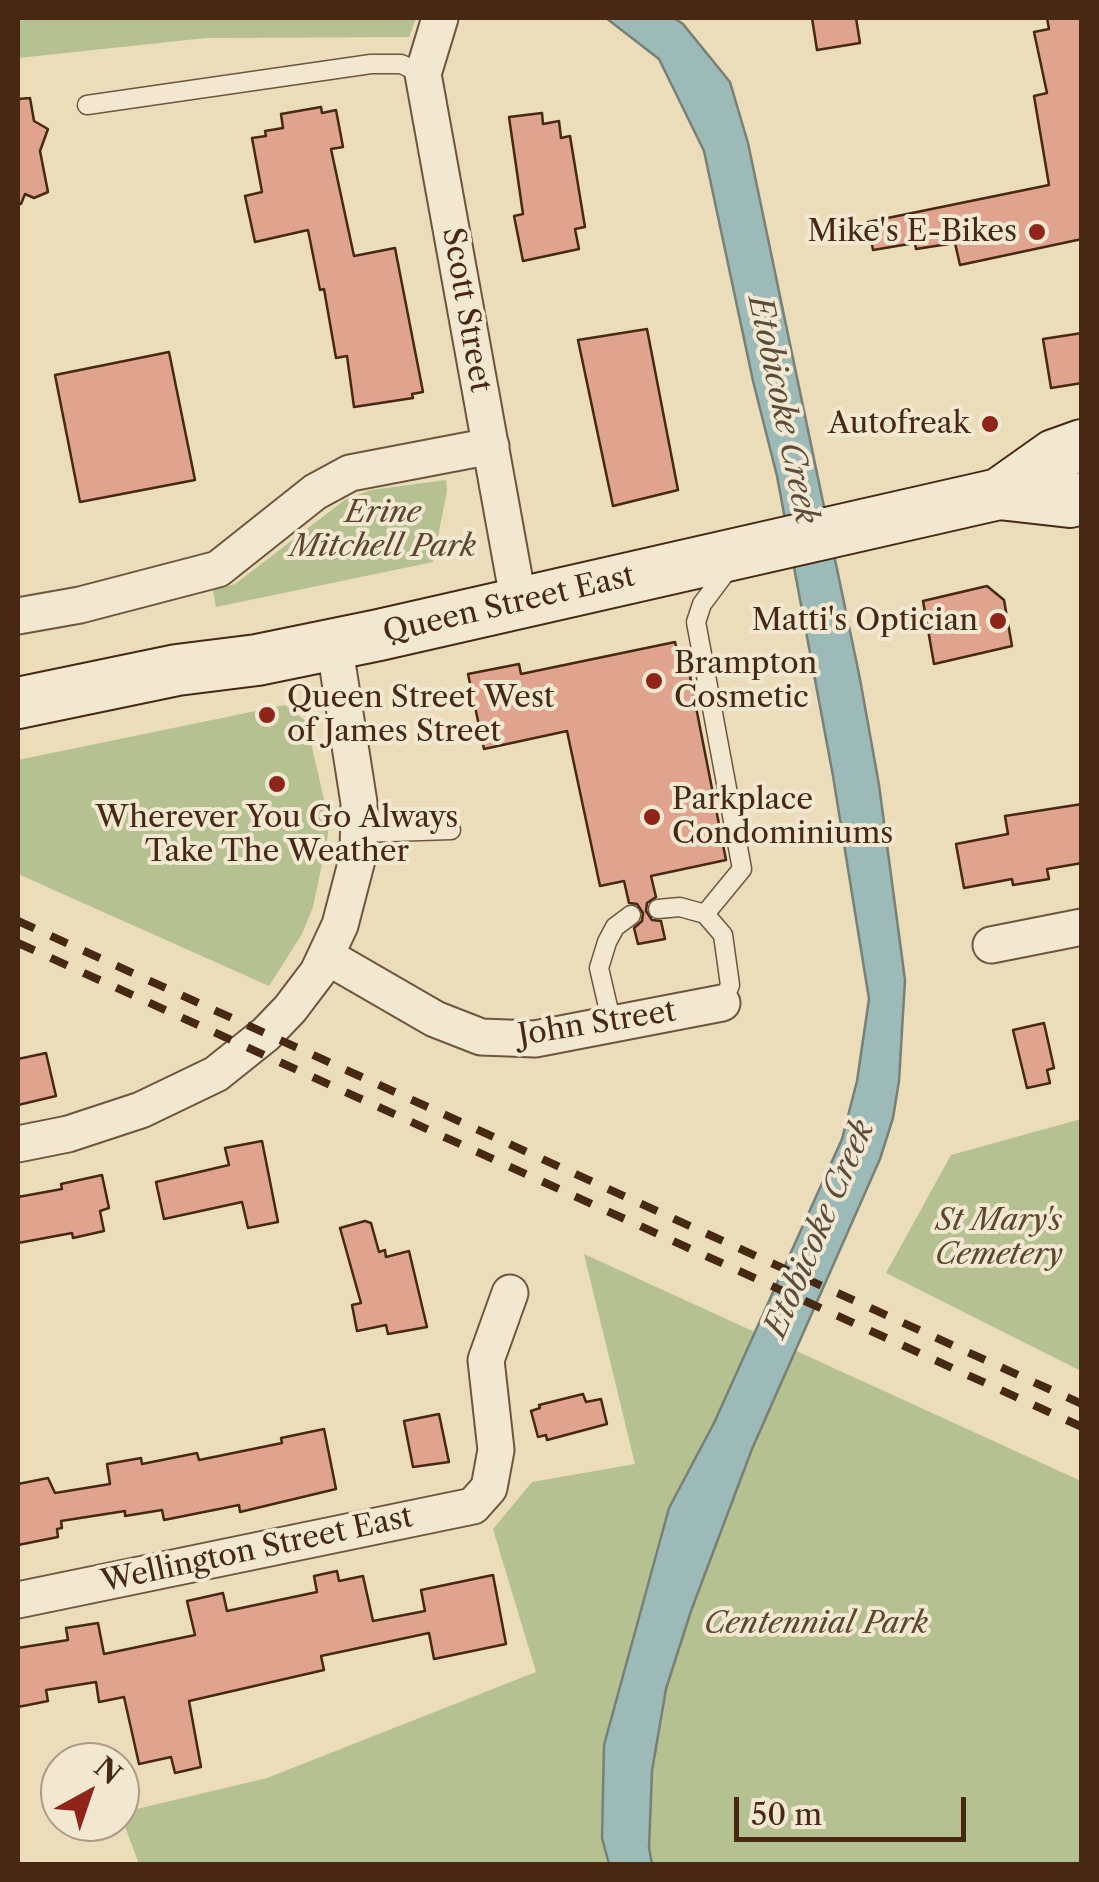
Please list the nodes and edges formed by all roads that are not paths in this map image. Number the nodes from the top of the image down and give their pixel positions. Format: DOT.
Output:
graph roads {
  1 [pos="440,18"];
  2 [pos="423,74"];
  3 [pos="87,105"];
  4 [pos="1082,445"];
  5 [pos="490,446"];
  6 [pos="999,494"];
  7 [pos="1082,498"];
  8 [pos="742,553"];
  9 [pos="519,604"];
  10 [pos="18,616"];
  11 [pos="334,643"];
  12 [pos="18,703"];
  13 [pos="451,830"];
  14 [pos="359,833"];
  15 [pos="658,909"];
  16 [pos="705,914"];
  17 [pos="632,915"];
  18 [pos="1082,926"];
  19 [pos="990,944"];
  20 [pos="326,956"];
  21 [pos="722,1004"];
  22 [pos="612,1024"];
  23 [pos="18,1144"];
  24 [pos="510,1293"];
  25 [pos="18,1600"];
  1 -- 2 [label="street, Scott Street"];
  2 -- 3 [label="lane"];
  2 -- 5 [label="street, Scott Street"];
  4 -- 6 [label="main road, Queen Street East"];
  5 -- 9 [label="street, Scott Street"];
  5 -- 10 [label="street"];
  6 -- 7 [label="main road, Queen Street East"];
  6 -- 8 [label="main road, Queen Street East"];
  8 -- 9 [label="main road, Queen Street East"];
  8 -- 16 [label="lane"];
  9 -- 11 [label="main road, Queen Street East"];
  11 -- 12 [label="main road, Queen Street East"];
  11 -- 14 [label="street"];
  13 -- 14 [label="lane"];
  14 -- 20 [label="street"];
  15 -- 16 [label="lane"];
  16 -- 21 [label="lane"];
  17 -- 22 [label="lane"];
  18 -- 19 [label="street"];
  20 -- 22 [label="street, John Street"];
  20 -- 23 [label="street"];
  21 -- 22 [label="street, John Street"];
  24 -- 25 [label="street, Wellington Street East"];
}
